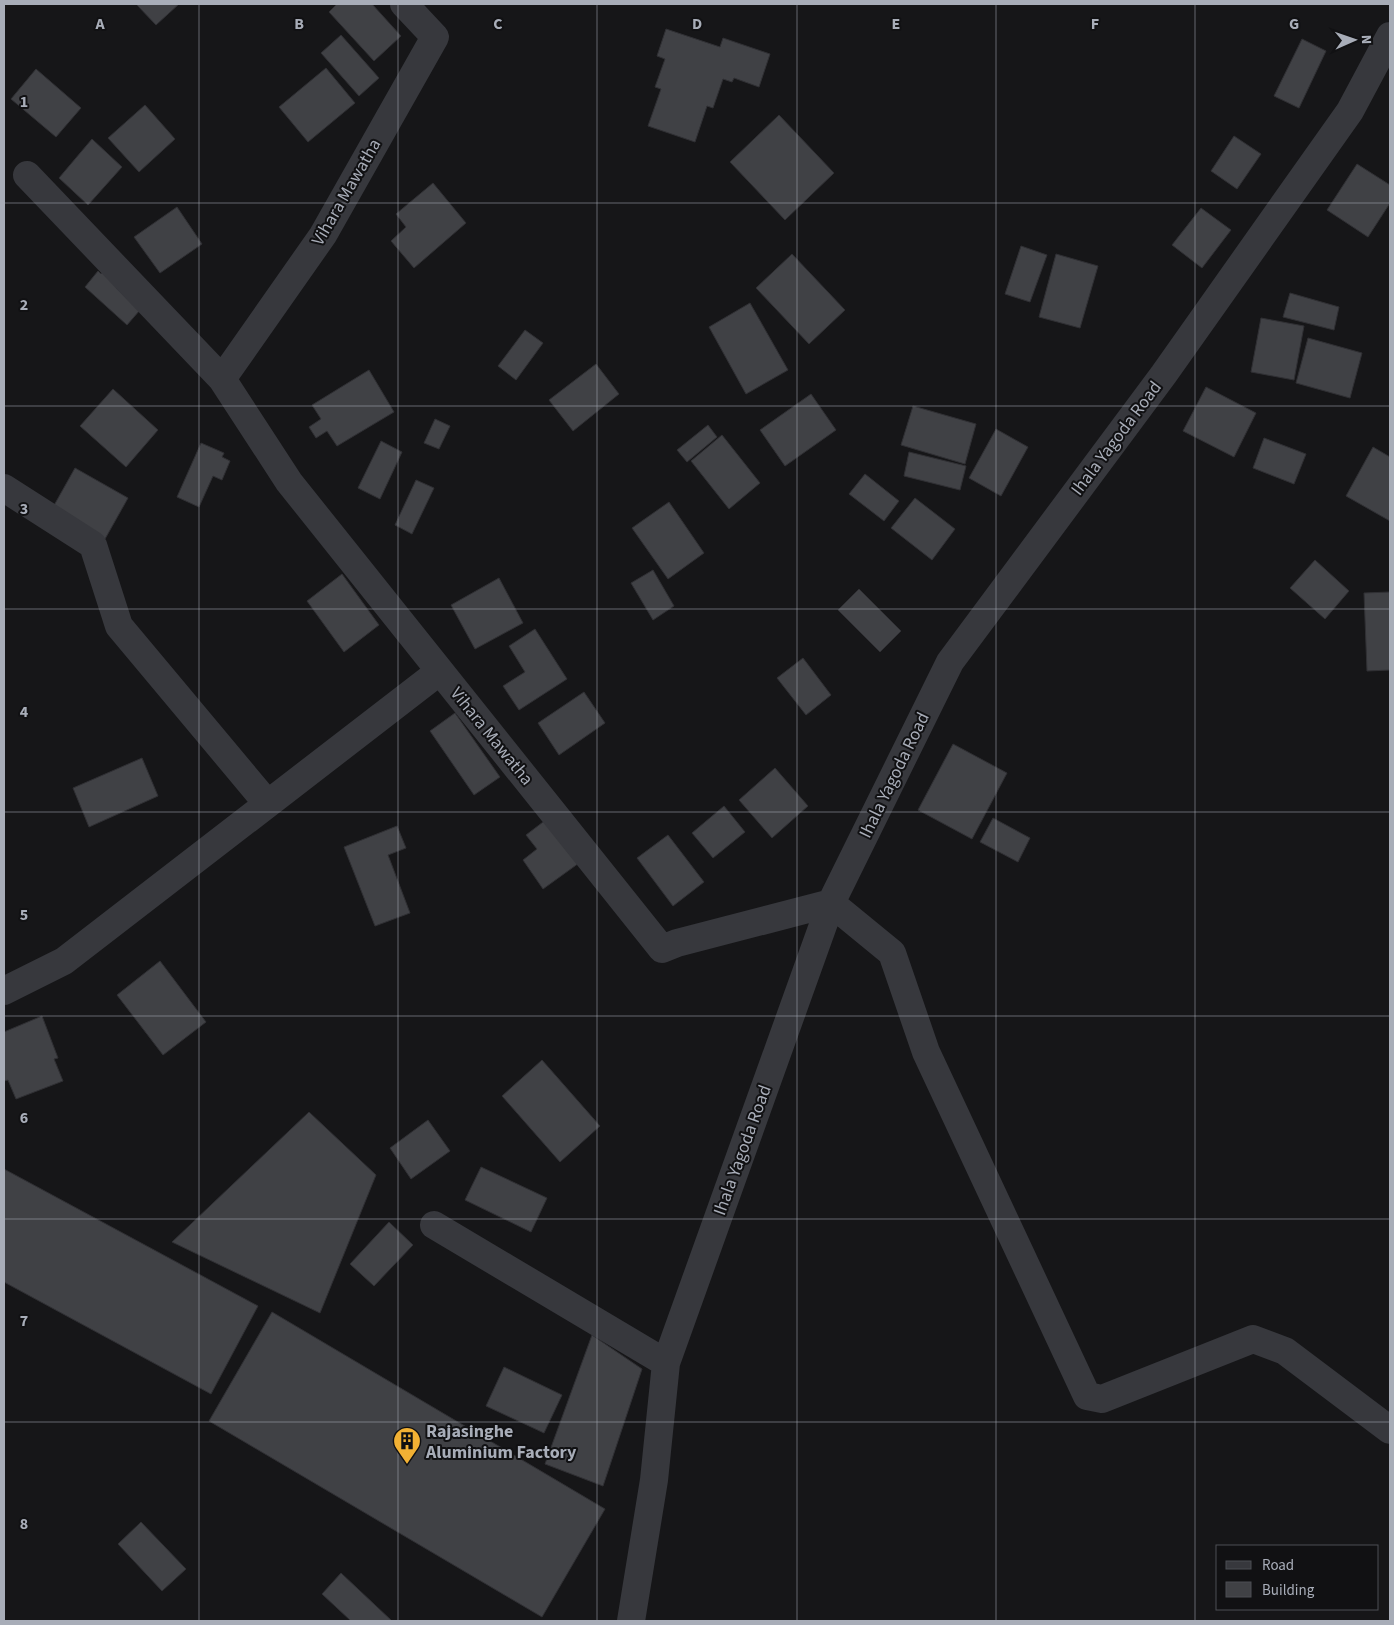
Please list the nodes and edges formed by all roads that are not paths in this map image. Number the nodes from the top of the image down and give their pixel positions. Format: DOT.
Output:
graph roads {
  1 [pos="404,4"];
  2 [pos="1390,36"];
  3 [pos="27,175"];
  4 [pos="222,379"];
  5 [pos="4,488"];
  6 [pos="440,671"];
  7 [pos="267,803"];
  8 [pos="831,903"];
  9 [pos="4,991"];
  10 [pos="434,1225"];
  11 [pos="666,1363"];
  12 [pos="1390,1430"];
  13 [pos="631,1621"];
  1 -- 4 [label="street, Vihara Mawatha"];
  2 -- 8 [label="street, Ihala Yagoda Road"];
  3 -- 4 [label="street, Vihara Mawatha"];
  4 -- 6 [label="street, Vihara Mawatha"];
  5 -- 7 [label="street"];
  6 -- 7 [label="street"];
  6 -- 8 [label="street, Vihara Mawatha"];
  7 -- 9 [label="street"];
  8 -- 11 [label="street, Ihala Yagoda Road"];
  8 -- 12 [label="street"];
  10 -- 11 [label="street"];
  11 -- 13 [label="street, Ihala Yagoda Road"];
}
